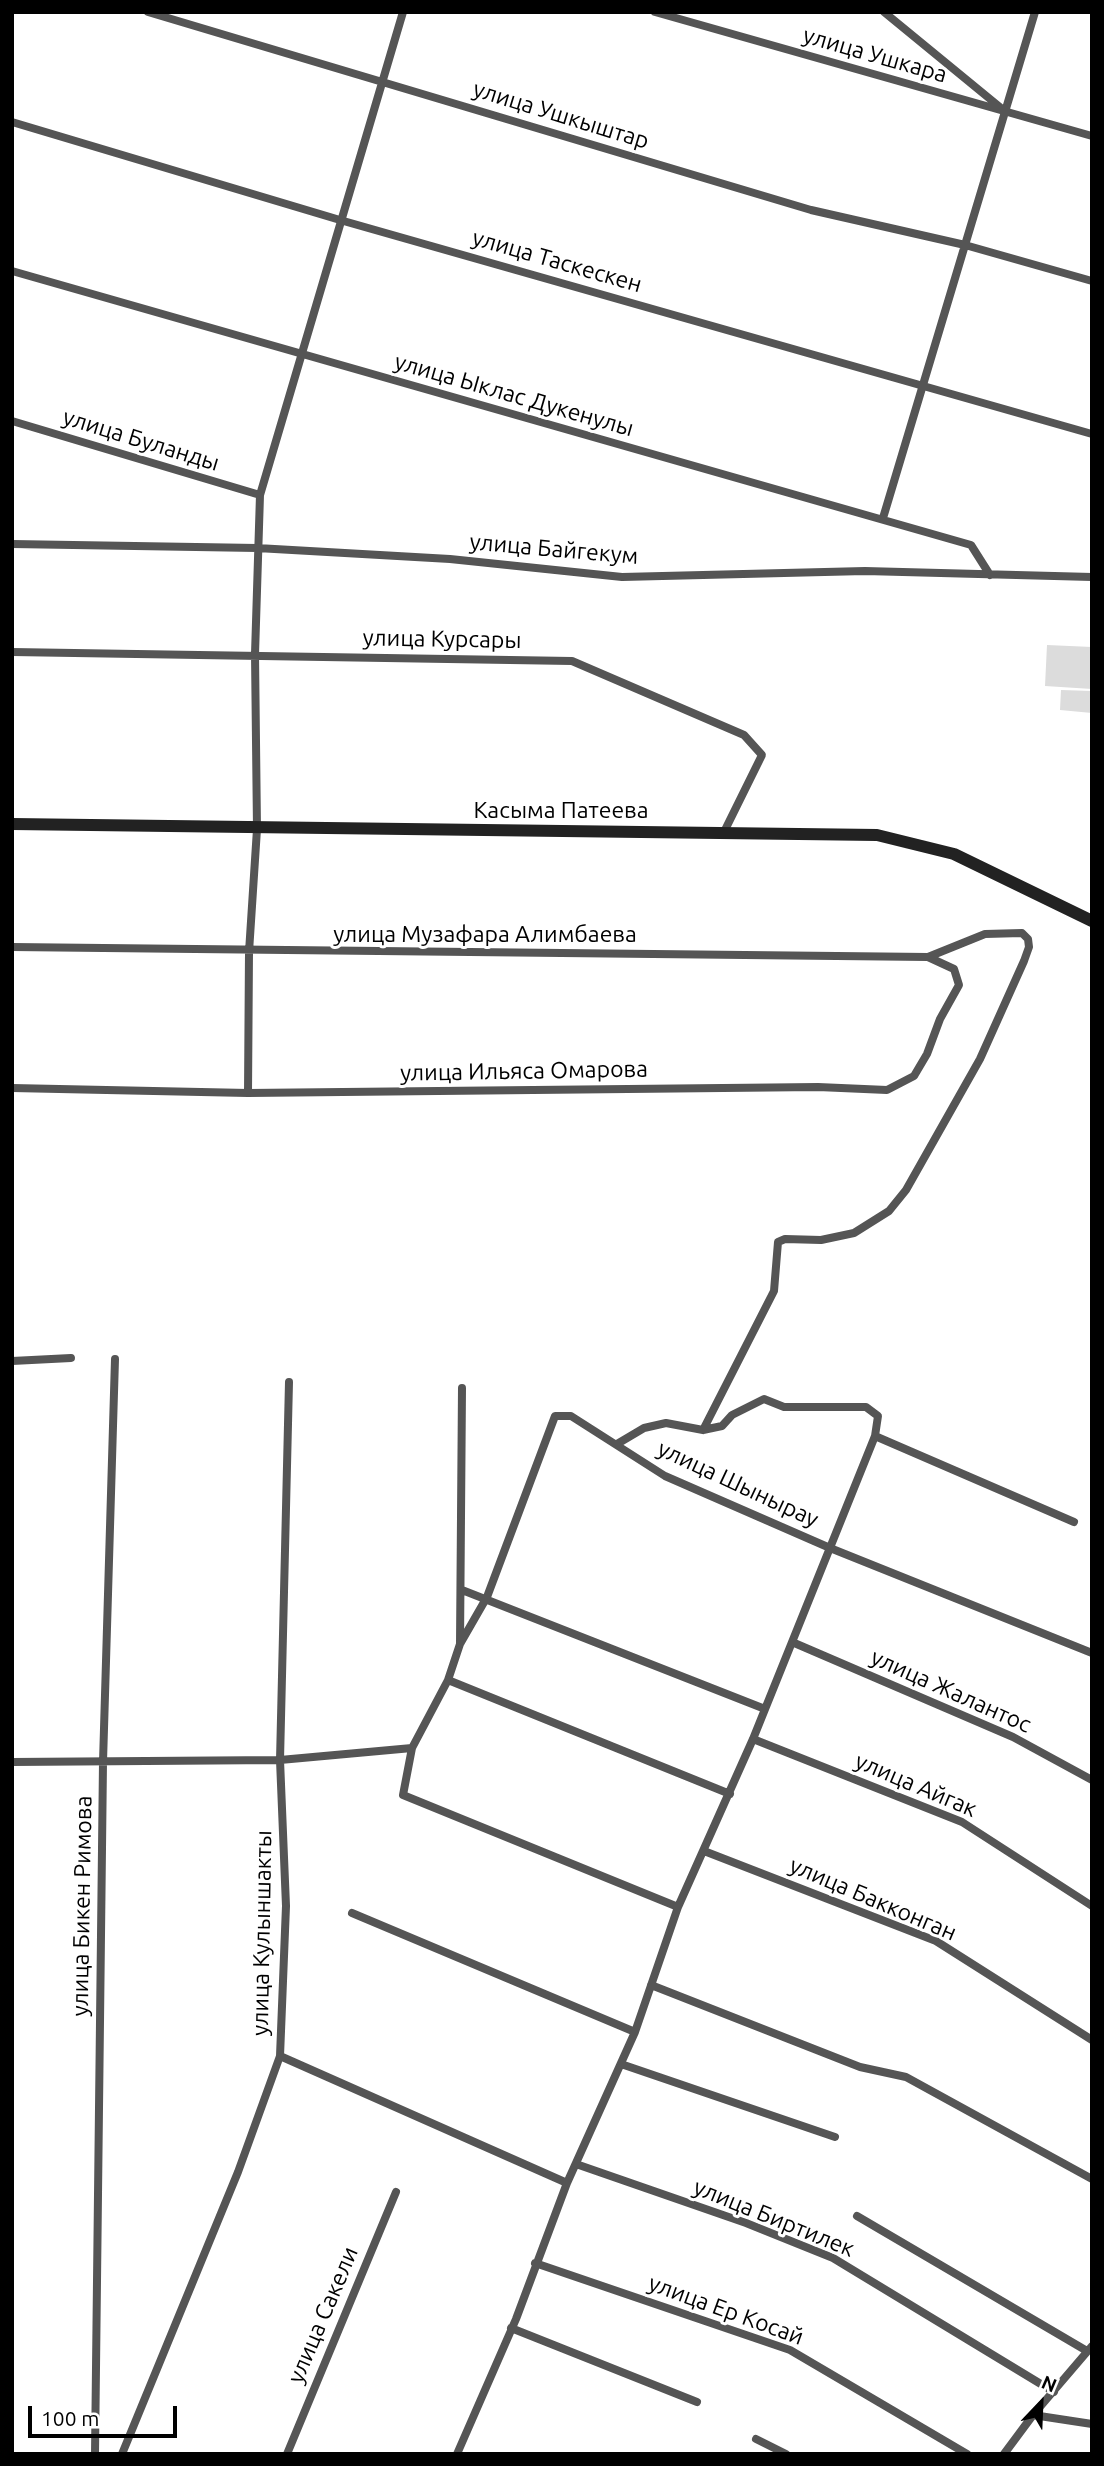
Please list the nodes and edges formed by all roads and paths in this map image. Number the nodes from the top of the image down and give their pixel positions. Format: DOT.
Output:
graph roads {
  1 [pos="148,12"];
  2 [pos="403,12"];
  3 [pos="655,12"];
  4 [pos="884,12"];
  5 [pos="1035,12"];
  6 [pos="382,81"];
  7 [pos="1003,110"];
  8 [pos="12,122"];
  9 [pos="1092,136"];
  10 [pos="340,220"];
  11 [pos="965,245"];
  12 [pos="12,271"];
  13 [pos="1092,281"];
  14 [pos="301,355"];
  15 [pos="923,385"];
  16 [pos="12,421"];
  17 [pos="1092,434"];
  18 [pos="260,495"];
  19 [pos="883,518"];
  20 [pos="12,544"];
  21 [pos="257,548"];
  22 [pos="990,575"];
  23 [pos="1092,577"];
  24 [pos="12,652"];
  25 [pos="255,654"];
  26 [pos="12,824"];
  27 [pos="257,829"];
  28 [pos="724,832"];
  29 [pos="1092,921"];
  30 [pos="12,947"];
  31 [pos="249,952"];
  32 [pos="929,957"];
  33 [pos="954,969"];
  34 [pos="12,1088"];
  35 [pos="248,1093"];
  36 [pos="71,1358"];
  37 [pos="115,1359"];
  38 [pos="12,1361"];
  39 [pos="289,1382"];
  40 [pos="462,1388"];
  41 [pos="704,1430"];
  42 [pos="875,1436"];
  43 [pos="617,1444"];
  44 [pos="1074,1522"];
  45 [pos="830,1548"];
  46 [pos="461,1590"];
  47 [pos="486,1597"];
  48 [pos="792,1642"];
  49 [pos="460,1644"];
  50 [pos="1092,1653"];
  51 [pos="448,1679"];
  52 [pos="765,1709"];
  53 [pos="753,1739"];
  54 [pos="412,1748"];
  55 [pos="280,1759"];
  56 [pos="12,1762"];
  57 [pos="103,1762"];
  58 [pos="1092,1780"];
  59 [pos="730,1794"];
  60 [pos="704,1851"];
  61 [pos="1092,1906"];
  62 [pos="678,1907"];
  63 [pos="352,1913"];
  64 [pos="651,1985"];
  65 [pos="635,2032"];
  66 [pos="1092,2040"];
  67 [pos="280,2056"];
  68 [pos="621,2064"];
  69 [pos="835,2137"];
  70 [pos="576,2164"];
  71 [pos="1092,2179"];
  72 [pos="567,2183"];
  73 [pos="396,2192"];
  74 [pos="857,2216"];
  75 [pos="535,2263"];
  76 [pos="511,2328"];
  77 [pos="1090,2348"];
  78 [pos="1054,2392"];
  79 [pos="697,2402"];
  80 [pos="1033,2414"];
  81 [pos="1092,2424"];
  82 [pos="756,2439"];
  83 [pos="95,2454"];
  84 [pos="122,2454"];
  85 [pos="286,2454"];
  86 [pos="457,2454"];
  87 [pos="786,2454"];
  88 [pos="967,2454"];
  89 [pos="1004,2454"];
  1 -- 6 [label="street, улица Ушкыштар"];
  2 -- 6 [label="street"];
  3 -- 7 [label="street, улица Ушкара"];
  4 -- 7 [label="street"];
  5 -- 7 [label="street"];
  6 -- 10 [label="street"];
  6 -- 11 [label="street, улица Ушкыштар"];
  7 -- 9 [label="street, улица Ушкара"];
  7 -- 11 [label="street"];
  8 -- 10 [label="street, улица Таскескен"];
  10 -- 14 [label="street"];
  10 -- 15 [label="street, улица Таскескен"];
  11 -- 13 [label="street, улица Ушкыштар"];
  11 -- 15 [label="street"];
  12 -- 14 [label="street, улица Ыклас Дукенулы"];
  14 -- 18 [label="street"];
  14 -- 19 [label="street, улица Ыклас Дукенулы"];
  15 -- 17 [label="street, улица Таскескен"];
  15 -- 19 [label="street"];
  16 -- 18 [label="street, улица Буланды"];
  18 -- 21 [label="street"];
  19 -- 22 [label="street, улица Ыклас Дукенулы"];
  20 -- 21 [label="street, улица Байгекум"];
  21 -- 22 [label="street, улица Байгекум"];
  21 -- 25 [label="street"];
  22 -- 23 [label="street, улица Байгекум"];
  24 -- 25 [label="street, улица Курсары"];
  25 -- 27 [label="street"];
  25 -- 28 [label="street, улица Курсары"];
  26 -- 27 [label="main road, Касыма Патеева"];
  27 -- 28 [label="main road, Касыма Патеева"];
  27 -- 31 [label="street"];
  28 -- 29 [label="main road, Касыма Патеева"];
  30 -- 31 [label="street, улица Музафара Алимбаева"];
  31 -- 32 [label="street, улица Музафара Алимбаева"];
  31 -- 35 [label="street"];
  32 -- 33 [label="street, улица Музафара Алимбаева"];
  32 -- 41 [label="street"];
  33 -- 35 [label="street, улица Ильяса Омарова"];
  34 -- 35 [label="street, улица Ильяса Омарова"];
  36 -- 38 [label="street"];
  37 -- 57 [label="street, улица Бикен Римова"];
  39 -- 55 [label="street, улица Кулыншакты"];
  40 -- 46 [label="street"];
  41 -- 42 [label="street"];
  41 -- 43 [label="street"];
  42 -- 44 [label="street"];
  42 -- 45 [label="street"];
  43 -- 45 [label="street, улица Шынырау"];
  43 -- 47 [label="street, улица Шынырау"];
  45 -- 48 [label="street"];
  45 -- 50 [label="street"];
  46 -- 47 [label="street"];
  46 -- 49 [label="street"];
  47 -- 49 [label="street"];
  47 -- 52 [label="street"];
  48 -- 52 [label="street"];
  48 -- 58 [label="street, улица Жалантос"];
  49 -- 51 [label="street"];
  51 -- 54 [label="street"];
  51 -- 59 [label="street"];
  52 -- 53 [label="street"];
  53 -- 59 [label="street"];
  53 -- 61 [label="street, улица Айгак"];
  54 -- 55 [label="street"];
  54 -- 62 [label="street"];
  55 -- 57 [label="street"];
  55 -- 67 [label="street, улица Кулыншакты"];
  56 -- 57 [label="street"];
  57 -- 83 [label="street, улица Бикен Римова"];
  59 -- 60 [label="street"];
  60 -- 62 [label="street"];
  60 -- 66 [label="street, улица Бакконган"];
  62 -- 64 [label="street"];
  63 -- 65 [label="street"];
  64 -- 65 [label="street"];
  64 -- 71 [label="street"];
  65 -- 68 [label="street"];
  67 -- 72 [label="street"];
  67 -- 84 [label="street, улица Кулыншакты"];
  68 -- 69 [label="street"];
  68 -- 70 [label="street"];
  70 -- 72 [label="street"];
  70 -- 78 [label="street, улица Биртилек"];
  72 -- 75 [label="street"];
  73 -- 85 [label="street, улица Сакели"];
  74 -- 77 [label="street"];
  75 -- 76 [label="street"];
  75 -- 88 [label="street, улица Ер Косай"];
  76 -- 79 [label="street"];
  76 -- 86 [label="street"];
  77 -- 78 [label="street"];
  78 -- 80 [label="street"];
  80 -- 81 [label="street"];
  80 -- 89 [label="street"];
  82 -- 87 [label="street"];
}
